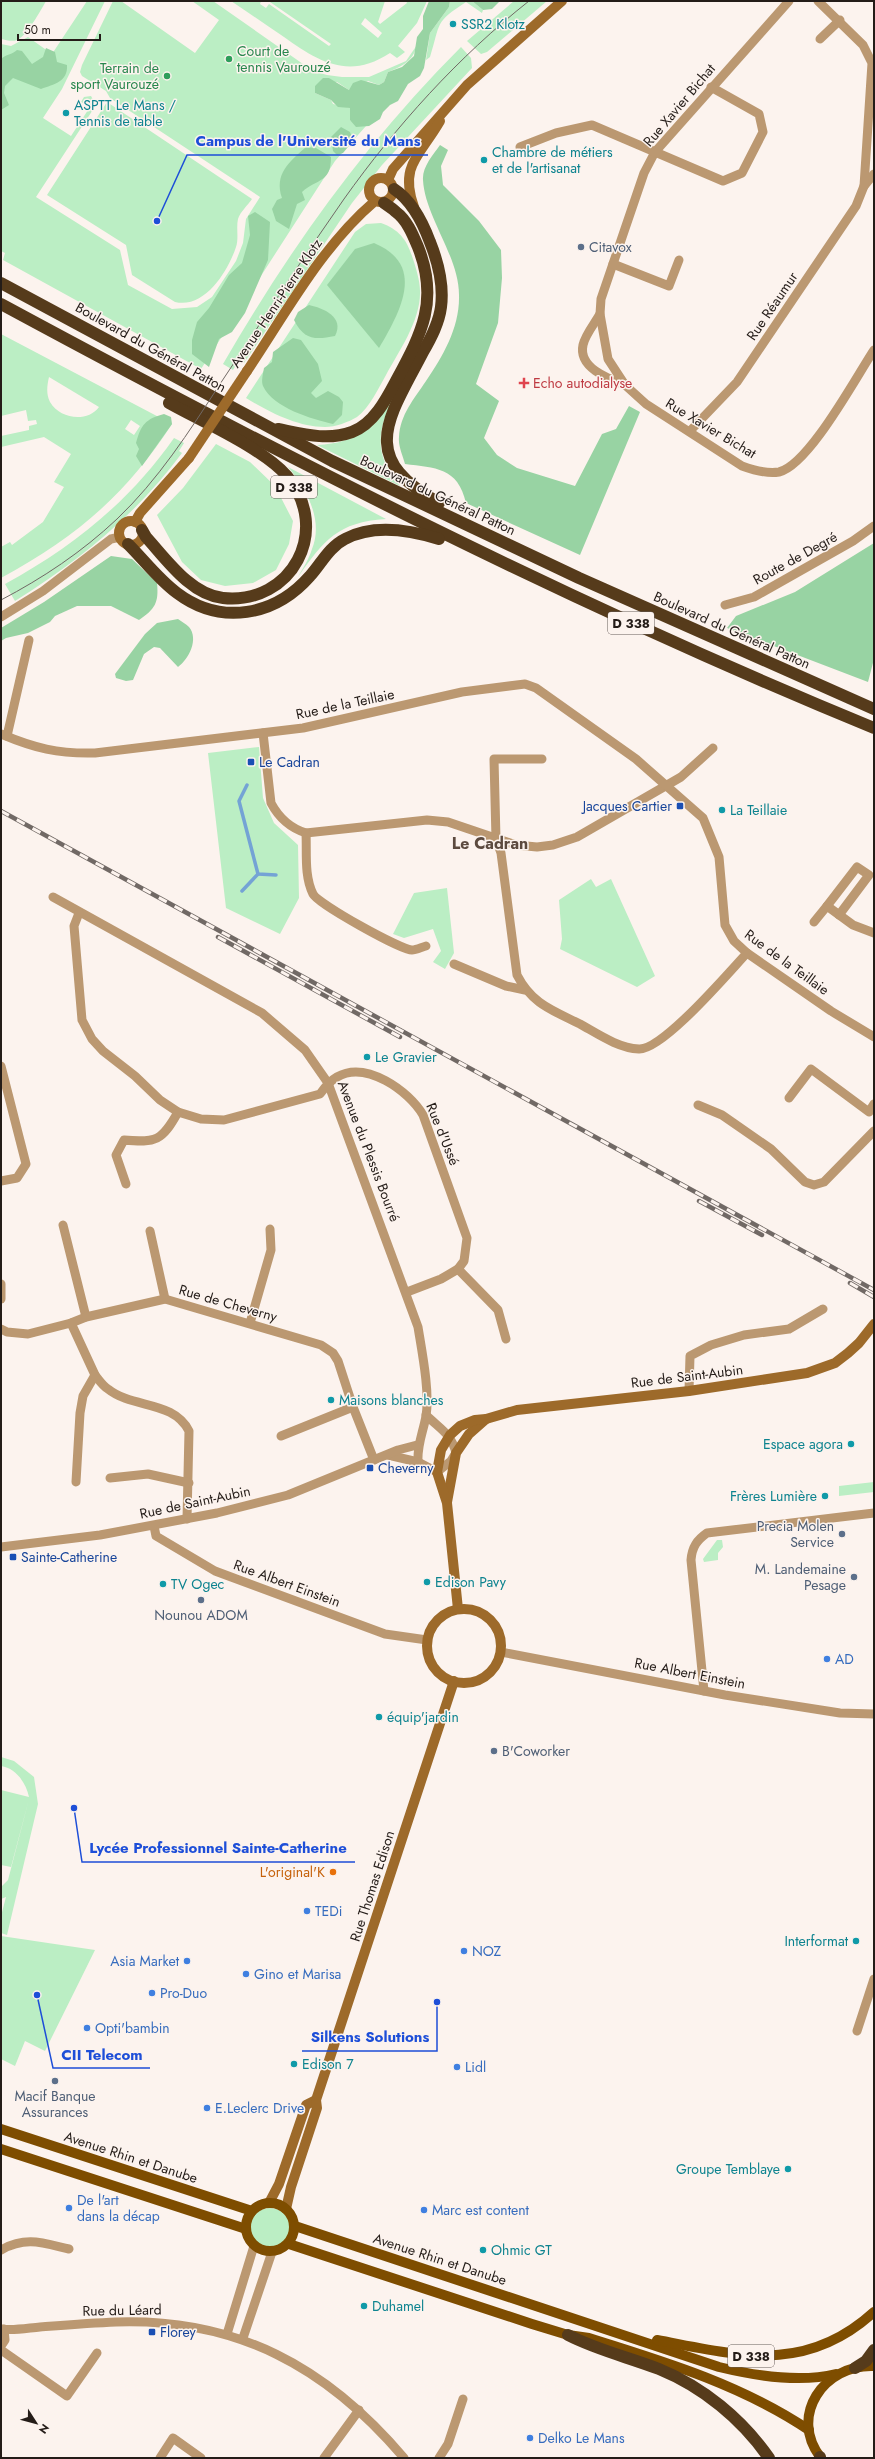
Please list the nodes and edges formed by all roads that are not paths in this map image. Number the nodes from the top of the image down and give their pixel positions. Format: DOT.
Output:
graph roads {
  1 [pos="562,1"];
  2 [pos="789,1"];
  3 [pos="818,1"];
  4 [pos="840,20"];
  5 [pos="820,39"];
  6 [pos="712,87"];
  7 [pos="453,99"];
  8 [pos="872,104"];
  9 [pos="520,147"];
  10 [pos="656,152"];
  11 [pos="874,174"];
  12 [pos="391,185"];
  13 [pos="864,186"];
  14 [pos="379,202"];
  15 [pos="417,216"];
  16 [pos="679,260"];
  17 [pos="613,264"];
  18 [pos="1,283"];
  19 [pos="1,304"];
  20 [pos="600,314"];
  21 [pos="874,350"];
  22 [pos="144,381"];
  23 [pos="625,385"];
  24 [pos="266,427"];
  25 [pos="690,431"];
  26 [pos="139,526"];
  27 [pos="874,526"];
  28 [pos="124,540"];
  29 [pos="473,549"];
  30 [pos="579,578"];
  31 [pos="725,604"];
  32 [pos="1,617"];
  33 [pos="29,640"];
  34 [pos="874,709"];
  35 [pos="874,728"];
  36 [pos="263,733"];
  37 [pos="4,735"];
  38 [pos="713,748"];
  39 [pos="542,759"];
  40 [pos="666,784"];
  41 [pos="306,833"];
  42 [pos="496,839"];
  43 [pos="53,897"];
  44 [pos="827,906"];
  45 [pos="79,913"];
  46 [pos="839,915"];
  47 [pos="814,922"];
  48 [pos="874,933"];
  49 [pos="426,946"];
  50 [pos="747,953"];
  51 [pos="454,964"];
  52 [pos="525,990"];
  53 [pos="874,1037"];
  54 [pos="1,1066"];
  55 [pos="328,1083"];
  56 [pos="789,1098"];
  57 [pos="874,1104"];
  58 [pos="698,1105"];
  59 [pos="178,1112"];
  60 [pos="874,1131"];
  61 [pos="1,1181"];
  62 [pos="126,1184"];
  63 [pos="63,1225"];
  64 [pos="270,1229"];
  65 [pos="150,1231"];
  66 [pos="458,1269"];
  67 [pos="1,1284"];
  68 [pos="407,1292"];
  69 [pos="1,1299"];
  70 [pos="165,1299"];
  71 [pos="823,1309"];
  72 [pos="86,1316"];
  73 [pos="71,1323"];
  74 [pos="250,1323"];
  75 [pos="874,1324"];
  76 [pos="1,1329"];
  77 [pos="506,1339"];
  78 [pos="95,1375"];
  79 [pos="689,1391"];
  80 [pos="353,1407"];
  81 [pos="426,1415"];
  82 [pos="486,1419"];
  83 [pos="450,1435"];
  84 [pos="282,1436"];
  85 [pos="417,1445"];
  86 [pos="456,1453"];
  87 [pos="388,1455"];
  88 [pos="374,1460"];
  89 [pos="418,1462"];
  90 [pos="437,1472"];
  91 [pos="110,1478"];
  92 [pos="76,1482"];
  93 [pos="189,1483"];
  94 [pos="447,1503"];
  95 [pos="874,1513"];
  96 [pos="187,1519"];
  97 [pos="154,1526"];
  98 [pos="1,1547"];
  99 [pos="458,1609"];
  100 [pos="427,1640"];
  101 [pos="501,1652"];
  102 [pos="454,1681"];
  103 [pos="704,1691"];
  104 [pos="874,1714"];
  105 [pos="874,1980"];
  106 [pos="857,2031"];
  107 [pos="316,2100"];
  108 [pos="1,2129"];
  109 [pos="1,2149"];
  110 [pos="269,2203"];
  111 [pos="286,2209"];
  112 [pos="252,2211"];
  113 [pos="295,2226"];
  114 [pos="246,2229"];
  115 [pos="289,2244"];
  116 [pos="254,2246"];
  117 [pos="69,2249"];
  118 [pos="1,2250"];
  119 [pos="272,2252"];
  120 [pos="874,2312"];
  121 [pos="3,2329"];
  122 [pos="227,2334"];
  123 [pos="620,2334"];
  124 [pos="568,2335"];
  125 [pos="243,2338"];
  126 [pos="1,2346"];
  127 [pos="1,2350"];
  128 [pos="874,2350"];
  129 [pos="98,2353"];
  130 [pos="874,2366"];
  131 [pos="855,2368"];
  132 [pos="836,2374"];
  133 [pos="463,2399"];
  134 [pos="359,2410"];
  135 [pos="809,2430"];
  136 [pos="160,2458"];
  137 [pos="201,2458"];
  138 [pos="324,2458"];
  139 [pos="404,2458"];
  140 [pos="439,2458"];
  141 [pos="768,2458"];
  142 [pos="821,2458"];
  1 -- 7 [label="street, Avenue Henri-Pierre Klotz"];
  2 -- 6 [label="street, Rue Xavier Bichat"];
  3 -- 4 [label="street, Rue Réaumur"];
  4 -- 5 [label="street"];
  4 -- 8 [label="street, Rue Réaumur"];
  6 -- 10 [label="street, Rue Xavier Bichat"];
  6 -- 10 [label="street"];
  7 -- 12 [label="street, Avenue Henri-Pierre Klotz"];
  7 -- 15 [label="street"];
  8 -- 13 [label="street, Rue Réaumur"];
  9 -- 10 [label="street"];
  10 -- 17 [label="street, Rue Xavier Bichat"];
  11 -- 13 [label="street, Rue Réaumur"];
  12 -- 14 [label="street, Avenue Henri-Pierre Klotz"];
  12 -- 14 [label="street"];
  12 -- 15 [label="highway"];
  13 -- 25 [label="street, Rue Réaumur"];
  14 -- 24 [label="highway, D 338"];
  14 -- 26 [label="street, Avenue Henri-Pierre Klotz, bridge"];
  15 -- 30 [label="highway, D 338"];
  16 -- 17 [label="street"];
  17 -- 20 [label="street, Rue Xavier Bichat"];
  18 -- 24 [label="highway, Boulevard du Général Patton / D 338"];
  19 -- 22 [label="highway, D 338"];
  20 -- 23 [label="street, Rue Xavier Bichat"];
  20 -- 23 [label="street, Rue Xavier Bichat"];
  21 -- 25 [label="street, Rue Xavier Bichat"];
  22 -- 26 [label="highway, D 338"];
  22 -- 29 [label="highway, D 338"];
  23 -- 25 [label="street, Rue Xavier Bichat"];
  24 -- 30 [label="highway, Boulevard du Général Patton / D 338"];
  26 -- 28 [label="street, Avenue Henri-Pierre Klotz"];
  26 -- 28 [label="street, Avenue Henri-Pierre Klotz"];
  27 -- 31 [label="street, Route de Degré"];
  28 -- 29 [label="highway, D 338"];
  28 -- 32 [label="street, Avenue Henri-Pierre Klotz"];
  29 -- 35 [label="highway, D 338"];
  30 -- 34 [label="highway, Boulevard du Général Patton / D 338"];
  33 -- 37 [label="street"];
  36 -- 37 [label="street, Rue de la Teillaie"];
  36 -- 40 [label="street, Rue de la Teillaie"];
  36 -- 41 [label="street"];
  38 -- 40 [label="street"];
  39 -- 42 [label="street"];
  40 -- 42 [label="street"];
  40 -- 50 [label="street, Rue de la Teillaie"];
  41 -- 42 [label="street"];
  41 -- 49 [label="street"];
  42 -- 52 [label="street"];
  43 -- 45 [label="street, Avenue du Plessis Bourré"];
  44 -- 46 [label="street"];
  44 -- 46 [label="street"];
  44 -- 47 [label="street"];
  45 -- 55 [label="street, Avenue du Plessis Bourré"];
  45 -- 59 [label="street, Rue d'Ussé"];
  46 -- 48 [label="street"];
  50 -- 52 [label="street"];
  50 -- 53 [label="street, Rue de la Teillaie"];
  51 -- 52 [label="street"];
  54 -- 61 [label="street"];
  55 -- 59 [label="street, Rue d'Ussé"];
  55 -- 66 [label="street, Rue d'Ussé"];
  55 -- 68 [label="street, Avenue du Plessis Bourré"];
  56 -- 57 [label="street"];
  58 -- 60 [label="street"];
  59 -- 62 [label="street"];
  63 -- 72 [label="street"];
  64 -- 74 [label="street"];
  65 -- 70 [label="street"];
  66 -- 68 [label="street"];
  66 -- 77 [label="street"];
  67 -- 69 [label="street"];
  68 -- 81 [label="street, Avenue du Plessis Bourré"];
  70 -- 72 [label="street, Rue de Cheverny"];
  70 -- 74 [label="street, Rue de Cheverny"];
  71 -- 79 [label="street"];
  72 -- 73 [label="street, Rue de Cheverny"];
  73 -- 76 [label="street, Rue de Cheverny"];
  73 -- 78 [label="street"];
  74 -- 80 [label="street, Rue de Cheverny"];
  75 -- 79 [label="street, Rue de Saint-Aubin"];
  78 -- 92 [label="street"];
  78 -- 93 [label="street"];
  79 -- 82 [label="street, Rue de Saint-Aubin"];
  80 -- 84 [label="street"];
  80 -- 88 [label="street, Rue de Cheverny"];
  81 -- 83 [label="street"];
  81 -- 85 [label="street, Avenue du Plessis Bourré"];
  82 -- 83 [label="street, Rue de Saint-Aubin"];
  82 -- 86 [label="street"];
  83 -- 86 [label="street"];
  83 -- 90 [label="street"];
  85 -- 87 [label="street, Rue de Saint-Aubin"];
  85 -- 89 [label="street, Avenue du Plessis Bourré"];
  86 -- 90 [label="street"];
  86 -- 94 [label="street"];
  87 -- 88 [label="street, Rue de Saint-Aubin"];
  87 -- 89 [label="street"];
  88 -- 96 [label="street, Rue de Saint-Aubin"];
  89 -- 90 [label="street"];
  90 -- 94 [label="street"];
  91 -- 93 [label="street"];
  93 -- 96 [label="street"];
  94 -- 99 [label="street"];
  95 -- 103 [label="street"];
  96 -- 97 [label="street, Rue de Saint-Aubin"];
  97 -- 98 [label="street, Rue de Saint-Aubin"];
  97 -- 100 [label="street, Rue Albert Einstein"];
  99 -- 100 [label="street"];
  99 -- 101 [label="street"];
  100 -- 102 [label="street"];
  101 -- 102 [label="street"];
  101 -- 103 [label="street, Rue Albert Einstein"];
  102 -- 107 [label="street, Rue Thomas Edison"];
  103 -- 104 [label="street, Rue Albert Einstein"];
  105 -- 106 [label="street"];
  107 -- 110 [label="street, Rue Thomas Edison"];
  107 -- 111 [label="street, Rue Thomas Edison"];
  108 -- 112 [label="main road, Avenue Rhin et Danube"];
  109 -- 114 [label="main road"];
  110 -- 111 [label="main road"];
  110 -- 112 [label="main road"];
  111 -- 113 [label="main road"];
  112 -- 114 [label="main road"];
  113 -- 115 [label="main road"];
  113 -- 123 [label="main road, Avenue Rhin et Danube"];
  114 -- 116 [label="main road"];
  115 -- 119 [label="main road"];
  115 -- 124 [label="main road"];
  116 -- 119 [label="main road"];
  116 -- 122 [label="street"];
  117 -- 118 [label="street"];
  119 -- 125 [label="street"];
  120 -- 123 [label="main road, D 338"];
  121 -- 122 [label="street, Rue du Léard"];
  121 -- 126 [label="street"];
  122 -- 125 [label="street, Rue du Léard"];
  123 -- 132 [label="main road"];
  124 -- 135 [label="main road"];
  124 -- 141 [label="highway"];
  125 -- 134 [label="street, Rue du Léard"];
  127 -- 129 [label="street"];
  128 -- 131 [label="highway"];
  130 -- 131 [label="main road"];
  131 -- 132 [label="main road"];
  132 -- 135 [label="main road"];
  133 -- 140 [label="street"];
  134 -- 138 [label="street"];
  134 -- 139 [label="street, Rue du Léard"];
  135 -- 142 [label="main road"];
  136 -- 137 [label="street"];
}
